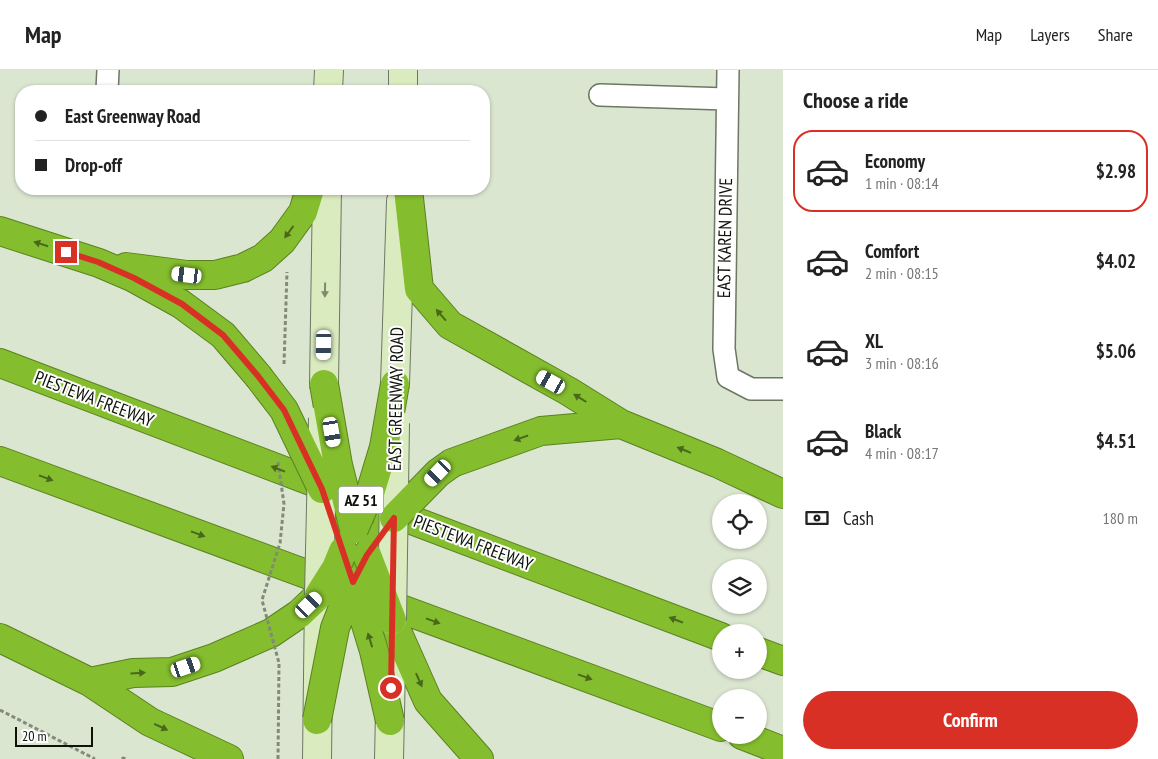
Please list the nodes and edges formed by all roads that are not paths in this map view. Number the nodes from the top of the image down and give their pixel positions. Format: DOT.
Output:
graph roads {
  1 [pos="108,70"];
  2 [pos="329,70"];
  3 [pos="403,70"];
  4 [pos="728,70"];
  5 [pos="107,85"];
  6 [pos="328,85"];
  7 [pos="403,85"];
  8 [pos="600,95"];
  9 [pos="727,99"];
  10 [pos="308,195"];
  11 [pos="327,195"];
  12 [pos="401,195"];
  13 [pos="409,195"];
  14 [pos="0,230"];
  15 [pos="98,262"];
  16 [pos="0,363"];
  17 [pos="324,384"];
  18 [pos="395,384"];
  19 [pos="783,389"];
  20 [pos="621,424"];
  21 [pos="0,461"];
  22 [pos="322,489"];
  23 [pos="783,494"];
  24 [pos="394,518"];
  25 [pos="354,545"];
  26 [pos="353,582"];
  27 [pos="319,595"];
  28 [pos="392,620"];
  29 [pos="712,634"];
  30 [pos="0,638"];
  31 [pos="767,655"];
  32 [pos="783,661"];
  33 [pos="90,682"];
  34 [pos="317,720"];
  35 [pos="390,722"];
  36 [pos="712,724"];
  37 [pos="765,744"];
  38 [pos="783,751"];
  39 [pos="229,759"];
  40 [pos="317,759"];
  41 [pos="389,759"];
  42 [pos="479,759"];
  1 -- 5 [label="street"];
  2 -- 6 [label="main road"];
  3 -- 7 [label="main road"];
  4 -- 9 [label="street, EAST KAREN DRIVE"];
  8 -- 9 [label="street"];
  9 -- 19 [label="street, EAST KAREN DRIVE"];
  10 -- 15 [label="highway, one-way"];
  11 -- 17 [label="main road, one-way"];
  12 -- 18 [label="main road, EAST GREENWAY ROAD"];
  20 -- 13 [label="highway, one-way"];
  15 -- 14 [label="highway, one-way"];
  15 -- 22 [label="highway, bridge"];
  29 -- 16 [label="highway, PIESTEWA FREEWAY / AZ 51, one-way"];
  17 -- 22 [label="main road, bridge"];
  17 -- 25 [label="highway, bridge"];
  18 -- 24 [label="main road, EAST GREENWAY ROAD, bridge"];
  18 -- 25 [label="highway, bridge"];
  23 -- 20 [label="highway, one-way"];
  20 -- 24 [label="highway, one-way, bridge"];
  21 -- 36 [label="highway, one-way"];
  22 -- 25 [label="highway, bridge"];
  22 -- 27 [label="main road, bridge"];
  24 -- 25 [label="highway"];
  24 -- 28 [label="main road, EAST GREENWAY ROAD, bridge"];
  25 -- 26 [label="highway"];
  25 -- 27 [label="highway, bridge"];
  25 -- 28 [label="highway, bridge"];
  26 -- 34 [label="highway, bridge"];
  35 -- 26 [label="highway, one-way, bridge"];
  33 -- 27 [label="highway, one-way"];
  27 -- 34 [label="main road, bridge"];
  28 -- 35 [label="main road, EAST GREENWAY ROAD, bridge"];
  28 -- 42 [label="highway, one-way"];
  30 -- 33 [label="highway"];
  31 -- 32 [label="highway"];
  33 -- 39 [label="highway, one-way"];
  34 -- 40 [label="main road"];
  35 -- 41 [label="main road, EAST GREENWAY ROAD"];
  37 -- 38 [label="highway"];
}
